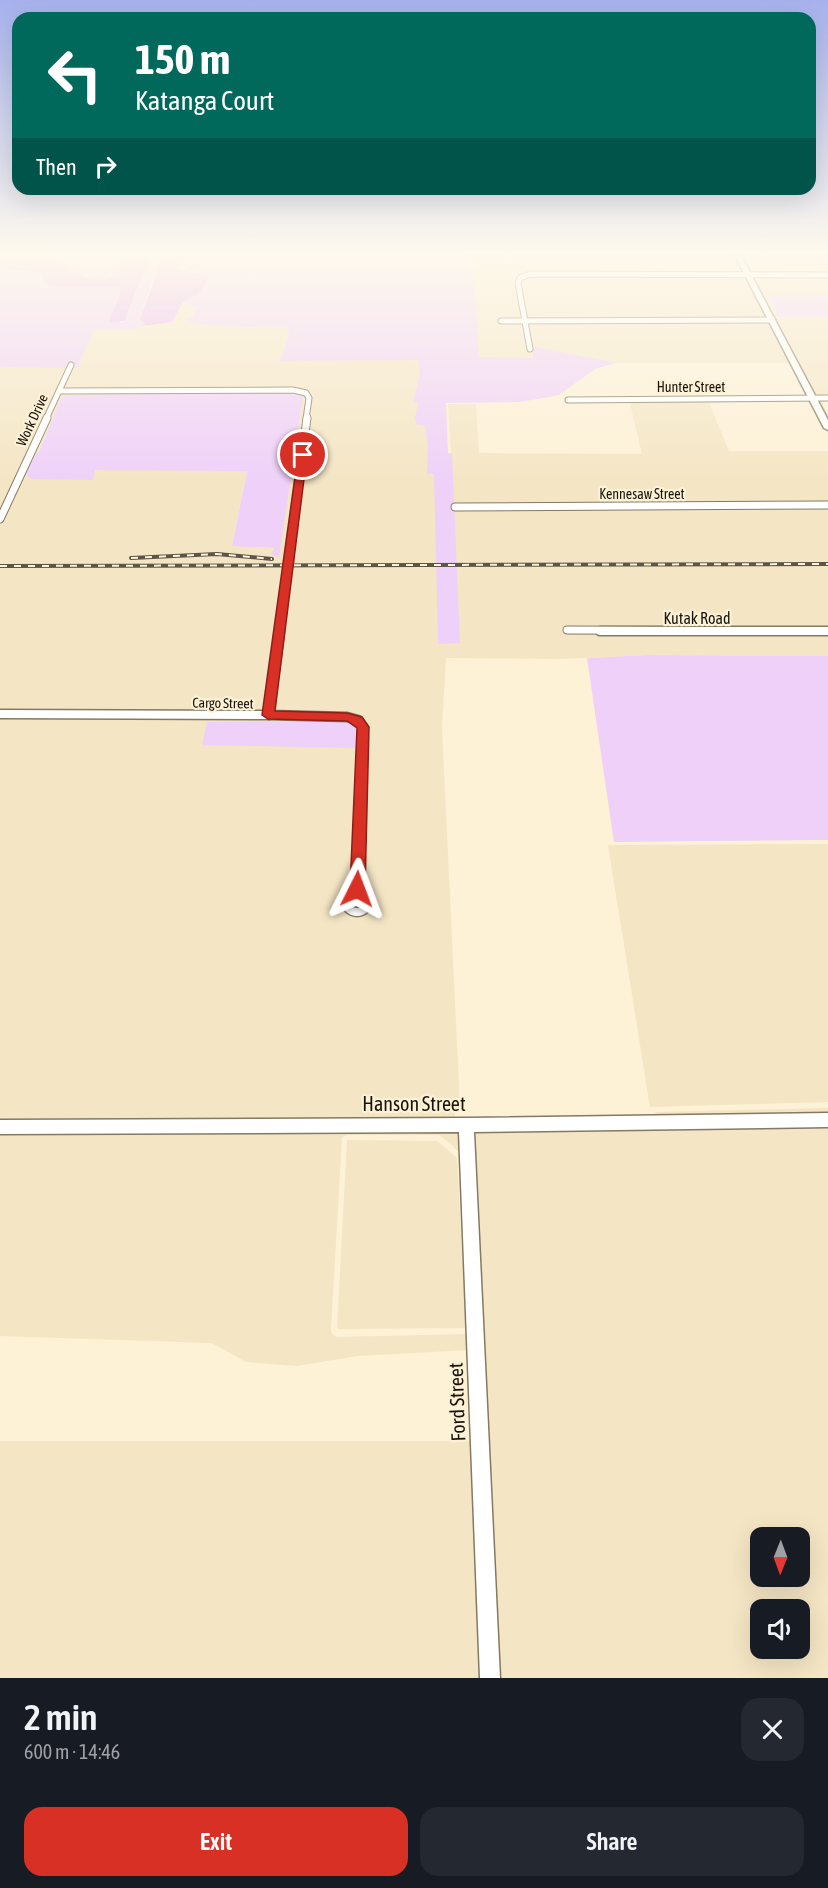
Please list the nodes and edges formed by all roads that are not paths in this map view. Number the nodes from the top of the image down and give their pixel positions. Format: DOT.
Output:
graph roads {
  1 [pos="526,328"];
  2 [pos="777,328"];
  3 [pos="530,349"];
  4 [pos="70,365"];
  5 [pos="59,391"];
  6 [pos="828,398"];
  7 [pos="813,399"];
  8 [pos="568,400"];
  9 [pos="828,428"];
  10 [pos="828,505"];
  11 [pos="456,507"];
  12 [pos="0,519"];
  13 [pos="567,630"];
  14 [pos="828,631"];
  15 [pos="0,714"];
  16 [pos="268,715"];
  17 [pos="357,889"];
  18 [pos="828,1120"];
  19 [pos="466,1125"];
  20 [pos="0,1126"];
  21 [pos="490,1678"];
  1 -- 3 [label="street"];
  2 -- 7 [label="street"];
  4 -- 5 [label="street, Work Drive"];
  5 -- 12 [label="street, Work Drive"];
  5 -- 16 [label="street, Cargo Street"];
  6 -- 7 [label="street, Hunter Street"];
  7 -- 8 [label="street, Hunter Street"];
  7 -- 9 [label="street"];
  10 -- 11 [label="street, Kennesaw Street"];
  13 -- 14 [label="street, Kutak Road"];
  15 -- 16 [label="street, Cargo Street"];
  16 -- 17 [label="street"];
  18 -- 19 [label="street, Hanson Street"];
  19 -- 20 [label="street, Hanson Street"];
  19 -- 21 [label="street, Ford Street"];
}
